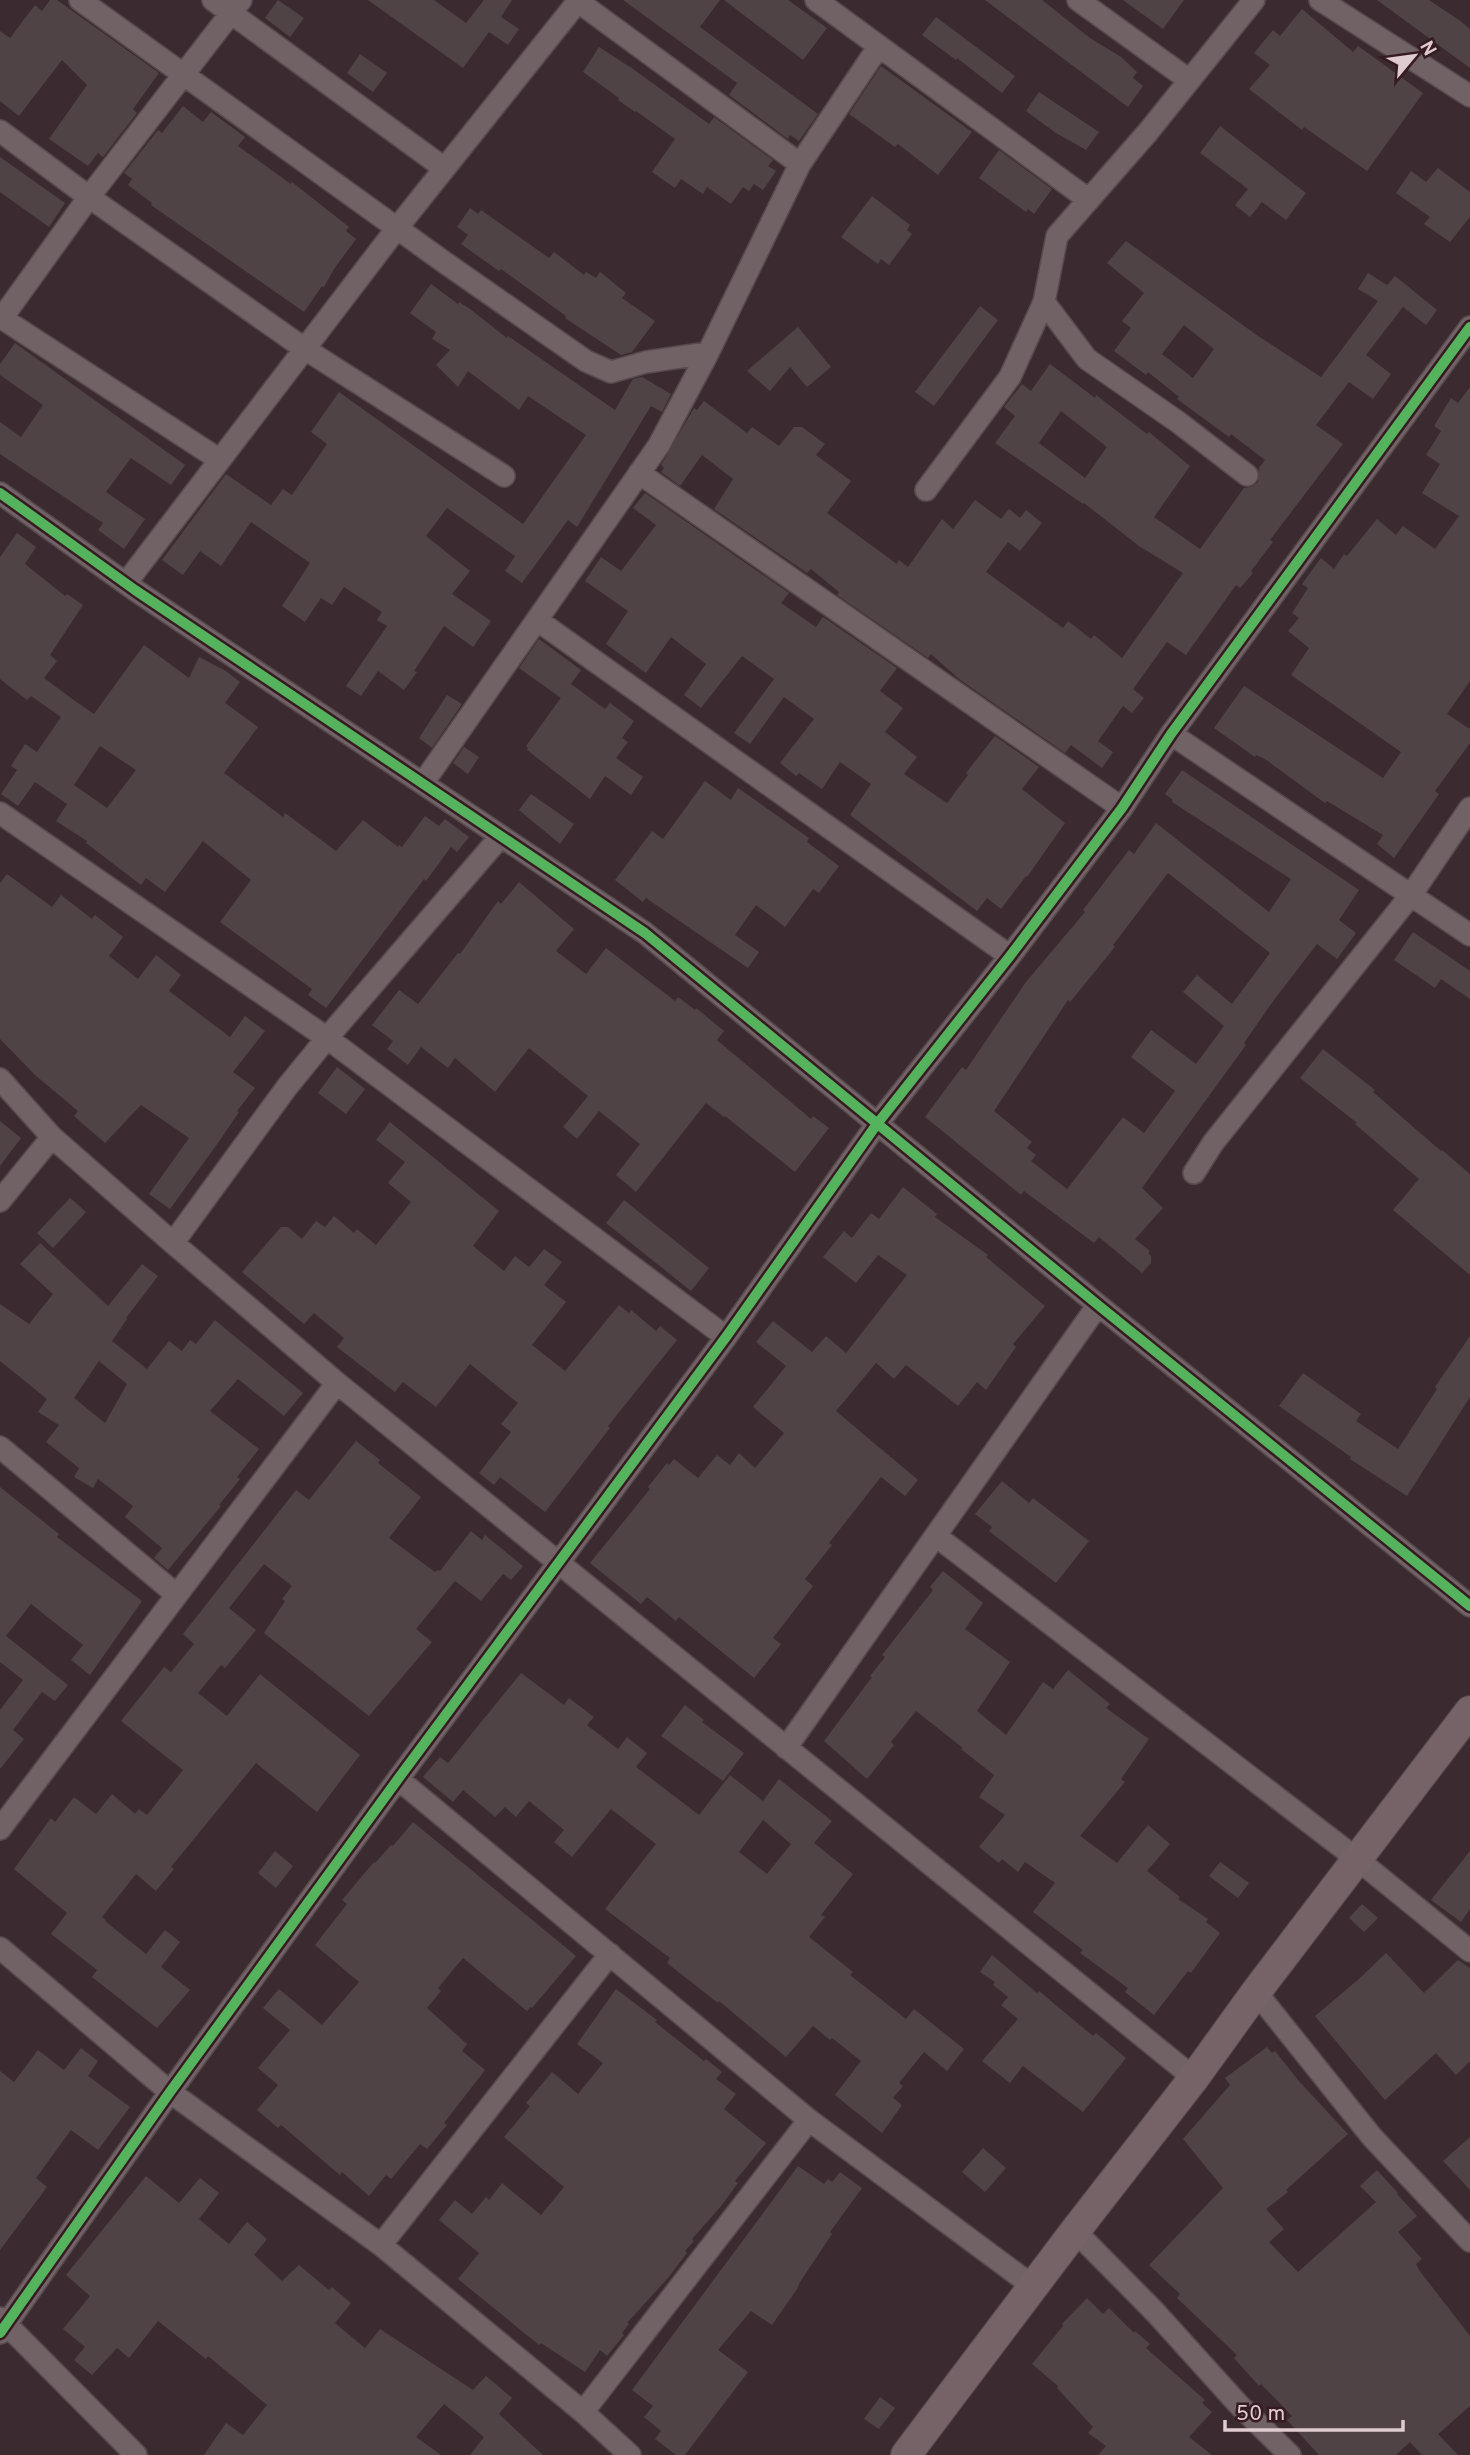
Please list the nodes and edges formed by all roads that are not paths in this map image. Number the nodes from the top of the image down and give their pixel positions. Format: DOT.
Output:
graph roads {
  1 [pos="80,0"];
  2 [pos="213,0"];
  3 [pos="577,0"];
  4 [pos="816,0"];
  5 [pos="1078,0"];
  6 [pos="1254,0"];
  7 [pos="1320,0"];
  8 [pos="237,7"];
  9 [pos="879,46"];
  10 [pos="186,74"];
  11 [pos="1189,80"];
  12 [pos="1470,96"];
  13 [pos="0,131"];
  14 [pos="800,164"];
  15 [pos="444,168"];
  16 [pos="89,197"];
  17 [pos="1089,200"];
  18 [pos="397,228"];
  19 [pos="1044,302"];
  20 [pos="1,317"];
  21 [pos="1470,327"];
  22 [pos="305,349"];
  23 [pos="708,353"];
  24 [pos="220,460"];
  25 [pos="639,473"];
  26 [pos="1247,475"];
  27 [pos="504,476"];
  28 [pos="926,490"];
  29 [pos="0,493"];
  30 [pos="126,583"];
  31 [pos="537,621"];
  32 [pos="1171,734"];
  33 [pos="422,783"];
  34 [pos="1122,808"];
  35 [pos="1470,808"];
  36 [pos="0,813"];
  37 [pos="501,836"];
  38 [pos="1410,895"];
  39 [pos="1470,934"];
  40 [pos="1010,956"];
  41 [pos="327,1038"];
  42 [pos="0,1079"];
  43 [pos="877,1124"];
  44 [pos="52,1137"];
  45 [pos="1195,1173"];
  46 [pos="0,1201"];
  47 [pos="173,1243"];
  48 [pos="1098,1305"];
  49 [pos="726,1337"];
  50 [pos="337,1383"];
  51 [pos="0,1447"];
  52 [pos="936,1536"];
  53 [pos="559,1562"];
  54 [pos="177,1595"];
  55 [pos="1470,1606"];
  56 [pos="1470,1711"];
  57 [pos="786,1748"];
  58 [pos="398,1779"];
  59 [pos="0,1829"];
  60 [pos="1357,1859"];
  61 [pos="0,1948"];
  62 [pos="1470,1951"];
  63 [pos="610,1954"];
  64 [pos="1256,1992"];
  65 [pos="1194,2078"];
  66 [pos="170,2092"];
  67 [pos="809,2120"];
  68 [pos="1074,2231"];
  69 [pos="1470,2241"];
  70 [pos="381,2245"];
  71 [pos="1034,2287"];
  72 [pos="2,2326"];
  73 [pos="583,2413"];
  74 [pos="913,2452"];
  75 [pos="136,2455"];
  76 [pos="630,2455"];
  77 [pos="1290,2455"];
  1 -- 10 [label="street"];
  2 -- 8 [label="street"];
  3 -- 14 [label="street"];
  3 -- 15 [label="street"];
  4 -- 9 [label="street"];
  5 -- 11 [label="street"];
  6 -- 11 [label="street"];
  7 -- 12 [label="street"];
  8 -- 10 [label="street"];
  8 -- 15 [label="street"];
  9 -- 14 [label="street"];
  9 -- 17 [label="street"];
  10 -- 16 [label="street"];
  10 -- 18 [label="street"];
  11 -- 17 [label="street"];
  13 -- 16 [label="street"];
  14 -- 23 [label="street"];
  15 -- 18 [label="street"];
  16 -- 20 [label="street"];
  16 -- 22 [label="street"];
  17 -- 19 [label="street"];
  18 -- 22 [label="street"];
  18 -- 23 [label="street"];
  19 -- 26 [label="street"];
  19 -- 28 [label="street"];
  20 -- 24 [label="street"];
  21 -- 32 [label="street"];
  22 -- 24 [label="street"];
  22 -- 27 [label="street"];
  23 -- 25 [label="street"];
  24 -- 30 [label="street"];
  25 -- 31 [label="street"];
  25 -- 34 [label="street"];
  29 -- 30 [label="street"];
  30 -- 33 [label="street"];
  31 -- 33 [label="street"];
  31 -- 40 [label="street"];
  32 -- 34 [label="street"];
  32 -- 38 [label="street"];
  33 -- 37 [label="street"];
  34 -- 40 [label="street"];
  35 -- 38 [label="street"];
  36 -- 41 [label="street"];
  37 -- 41 [label="street"];
  37 -- 43 [label="street"];
  38 -- 39 [label="street"];
  38 -- 45 [label="street"];
  40 -- 43 [label="street"];
  41 -- 47 [label="street"];
  41 -- 49 [label="street"];
  42 -- 44 [label="street"];
  43 -- 48 [label="street"];
  43 -- 49 [label="street"];
  44 -- 46 [label="street"];
  44 -- 47 [label="street"];
  47 -- 50 [label="street"];
  48 -- 52 [label="street"];
  48 -- 55 [label="street"];
  49 -- 53 [label="street"];
  50 -- 53 [label="street"];
  50 -- 54 [label="street"];
  51 -- 54 [label="street"];
  52 -- 57 [label="street"];
  52 -- 60 [label="street"];
  53 -- 57 [label="street"];
  53 -- 58 [label="street"];
  54 -- 59 [label="street"];
  56 -- 60 [label="street"];
  57 -- 65 [label="street"];
  58 -- 63 [label="street"];
  58 -- 66 [label="street"];
  60 -- 62 [label="street"];
  60 -- 64 [label="street"];
  61 -- 66 [label="street"];
  63 -- 67 [label="street"];
  63 -- 70 [label="street"];
  64 -- 65 [label="street"];
  64 -- 69 [label="street"];
  65 -- 68 [label="street"];
  66 -- 70 [label="street"];
  66 -- 72 [label="street"];
  67 -- 71 [label="street"];
  67 -- 73 [label="street"];
  68 -- 71 [label="street"];
  68 -- 77 [label="street"];
  70 -- 73 [label="street"];
  71 -- 74 [label="street"];
  72 -- 75 [label="street"];
  73 -- 76 [label="street"];
}
